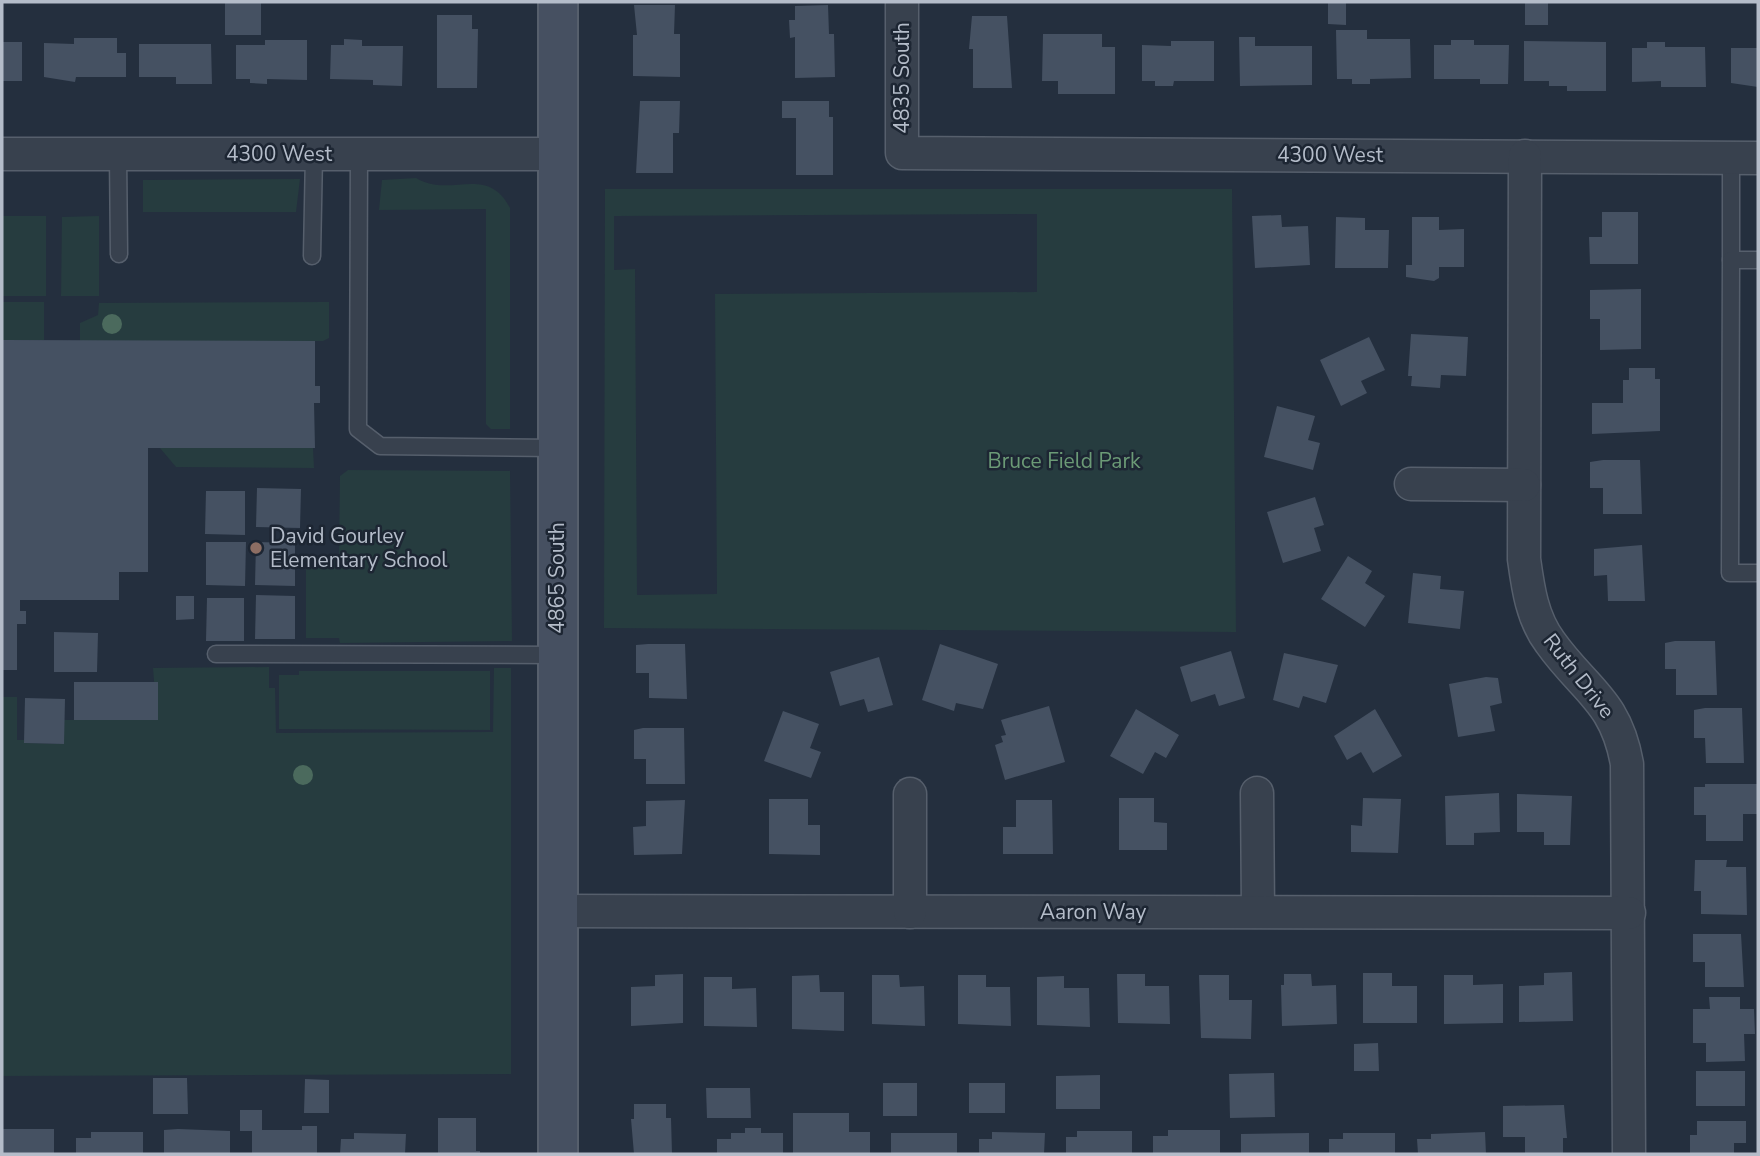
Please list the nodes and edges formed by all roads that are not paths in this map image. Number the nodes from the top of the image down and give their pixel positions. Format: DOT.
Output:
graph roads {
  1 [pos="558,2"];
  2 [pos="902,2"];
  3 [pos="902,153"];
  4 [pos="2,155"];
  5 [pos="118,155"];
  6 [pos="314,155"];
  7 [pos="359,155"];
  8 [pos="557,155"];
  9 [pos="1525,156"];
  10 [pos="1745,157"];
  11 [pos="119,254"];
  12 [pos="312,256"];
  13 [pos="1731,260"];
  14 [pos="1758,260"];
  15 [pos="557,448"];
  16 [pos="1411,484"];
  17 [pos="1524,485"];
  18 [pos="1758,573"];
  19 [pos="216,654"];
  20 [pos="557,655"];
  21 [pos="1257,793"];
  22 [pos="910,794"];
  23 [pos="557,911"];
  24 [pos="1258,911"];
  25 [pos="909,912"];
  26 [pos="1629,913"];
  27 [pos="558,1154"];
  28 [pos="1629,1154"];
  1 -- 8 [label="street, 4865 South"];
  2 -- 3 [label="street, 4835 South"];
  3 -- 9 [label="street, 4300 West"];
  4 -- 5 [label="street, 4300 West"];
  5 -- 6 [label="street, 4300 West"];
  5 -- 11 [label="lane"];
  6 -- 7 [label="street, 4300 West"];
  6 -- 12 [label="lane"];
  7 -- 8 [label="street, 4300 West"];
  7 -- 15 [label="lane"];
  8 -- 15 [label="street, 4865 South"];
  9 -- 10 [label="street, 4300 West"];
  9 -- 17 [label="street, Ruth Drive"];
  10 -- 13 [label="lane"];
  13 -- 14 [label="lane"];
  13 -- 18 [label="lane"];
  15 -- 20 [label="street, 4865 South"];
  16 -- 17 [label="street"];
  17 -- 26 [label="street, Ruth Drive"];
  19 -- 20 [label="lane"];
  20 -- 23 [label="street, 4865 South"];
  21 -- 24 [label="street"];
  22 -- 25 [label="street"];
  23 -- 25 [label="street, Aaron Way"];
  23 -- 27 [label="street, 4865 South"];
  24 -- 25 [label="street, Aaron Way"];
  24 -- 26 [label="street, Aaron Way"];
  26 -- 28 [label="street, Ruth Drive"];
}
